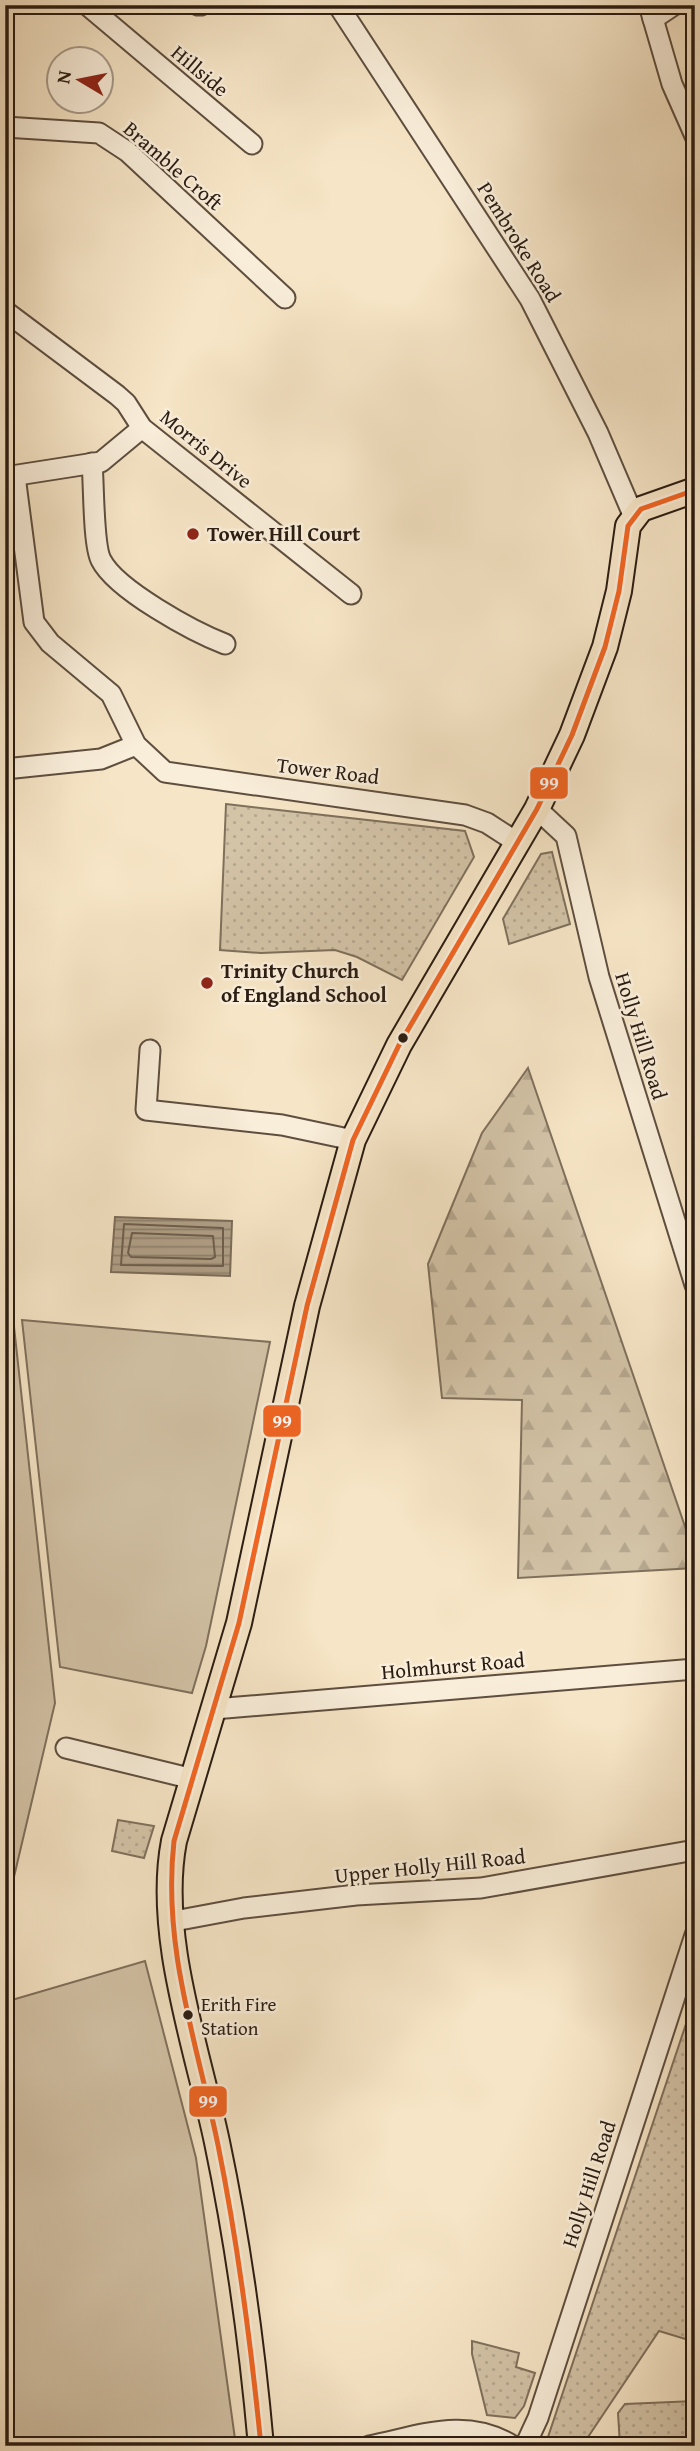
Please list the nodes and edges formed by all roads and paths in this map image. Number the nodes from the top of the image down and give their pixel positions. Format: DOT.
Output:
graph roads {
  1 [pos="87,5"];
  2 [pos="338,5"];
  3 [pos="674,5"];
  4 [pos="651,12"];
  5 [pos="5,127"];
  6 [pos="695,136"];
  7 [pos="252,144"];
  8 [pos="285,298"];
  9 [pos="5,311"];
  10 [pos="142,428"];
  11 [pos="92,463"];
  12 [pos="10,477"];
  13 [pos="695,489"];
  14 [pos="634,517"];
  15 [pos="351,594"];
  16 [pos="225,644"];
  17 [pos="136,745"];
  18 [pos="5,769"];
  19 [pos="537,809"];
  20 [pos="518,843"];
  21 [pos="150,1049"];
  22 [pos="353,1140"];
  23 [pos="695,1285"];
  24 [pos="695,1669"];
  25 [pos="214,1709"];
  26 [pos="66,1748"];
  27 [pos="193,1779"];
  28 [pos="695,1850"];
  29 [pos="169,1922"];
  30 [pos="695,1935"];
  31 [pos="261,2446"];
  32 [pos="369,2446"];
  33 [pos="513,2446"];
  34 [pos="525,2446"];
  1 -- 7 [label="street, Hillside"];
  2 -- 14 [label="street, Pembroke Road"];
  3 -- 4 [label="street"];
  4 -- 6 [label="street"];
  5 -- 8 [label="street, Bramble Croft"];
  9 -- 10 [label="street, Morris Drive"];
  10 -- 11 [label="street, Tower Road"];
  10 -- 15 [label="street, Morris Drive"];
  11 -- 12 [label="street, Tower Road"];
  11 -- 16 [label="street"];
  12 -- 17 [label="street, Tower Road"];
  13 -- 14 [label="main road"];
  14 -- 19 [label="main road"];
  17 -- 18 [label="street"];
  17 -- 20 [label="street, Tower Road"];
  19 -- 20 [label="main road"];
  19 -- 23 [label="street, Holly Hill Road"];
  20 -- 22 [label="main road"];
  21 -- 22 [label="street"];
  22 -- 25 [label="main road"];
  24 -- 25 [label="street, Holmhurst Road"];
  25 -- 27 [label="main road"];
  26 -- 27 [label="street"];
  27 -- 29 [label="main road"];
  28 -- 29 [label="street, Upper Holly Hill Road"];
  29 -- 31 [label="main road"];
  30 -- 34 [label="street, Holly Hill Road"];
  32 -- 33 [label="street"];
}
